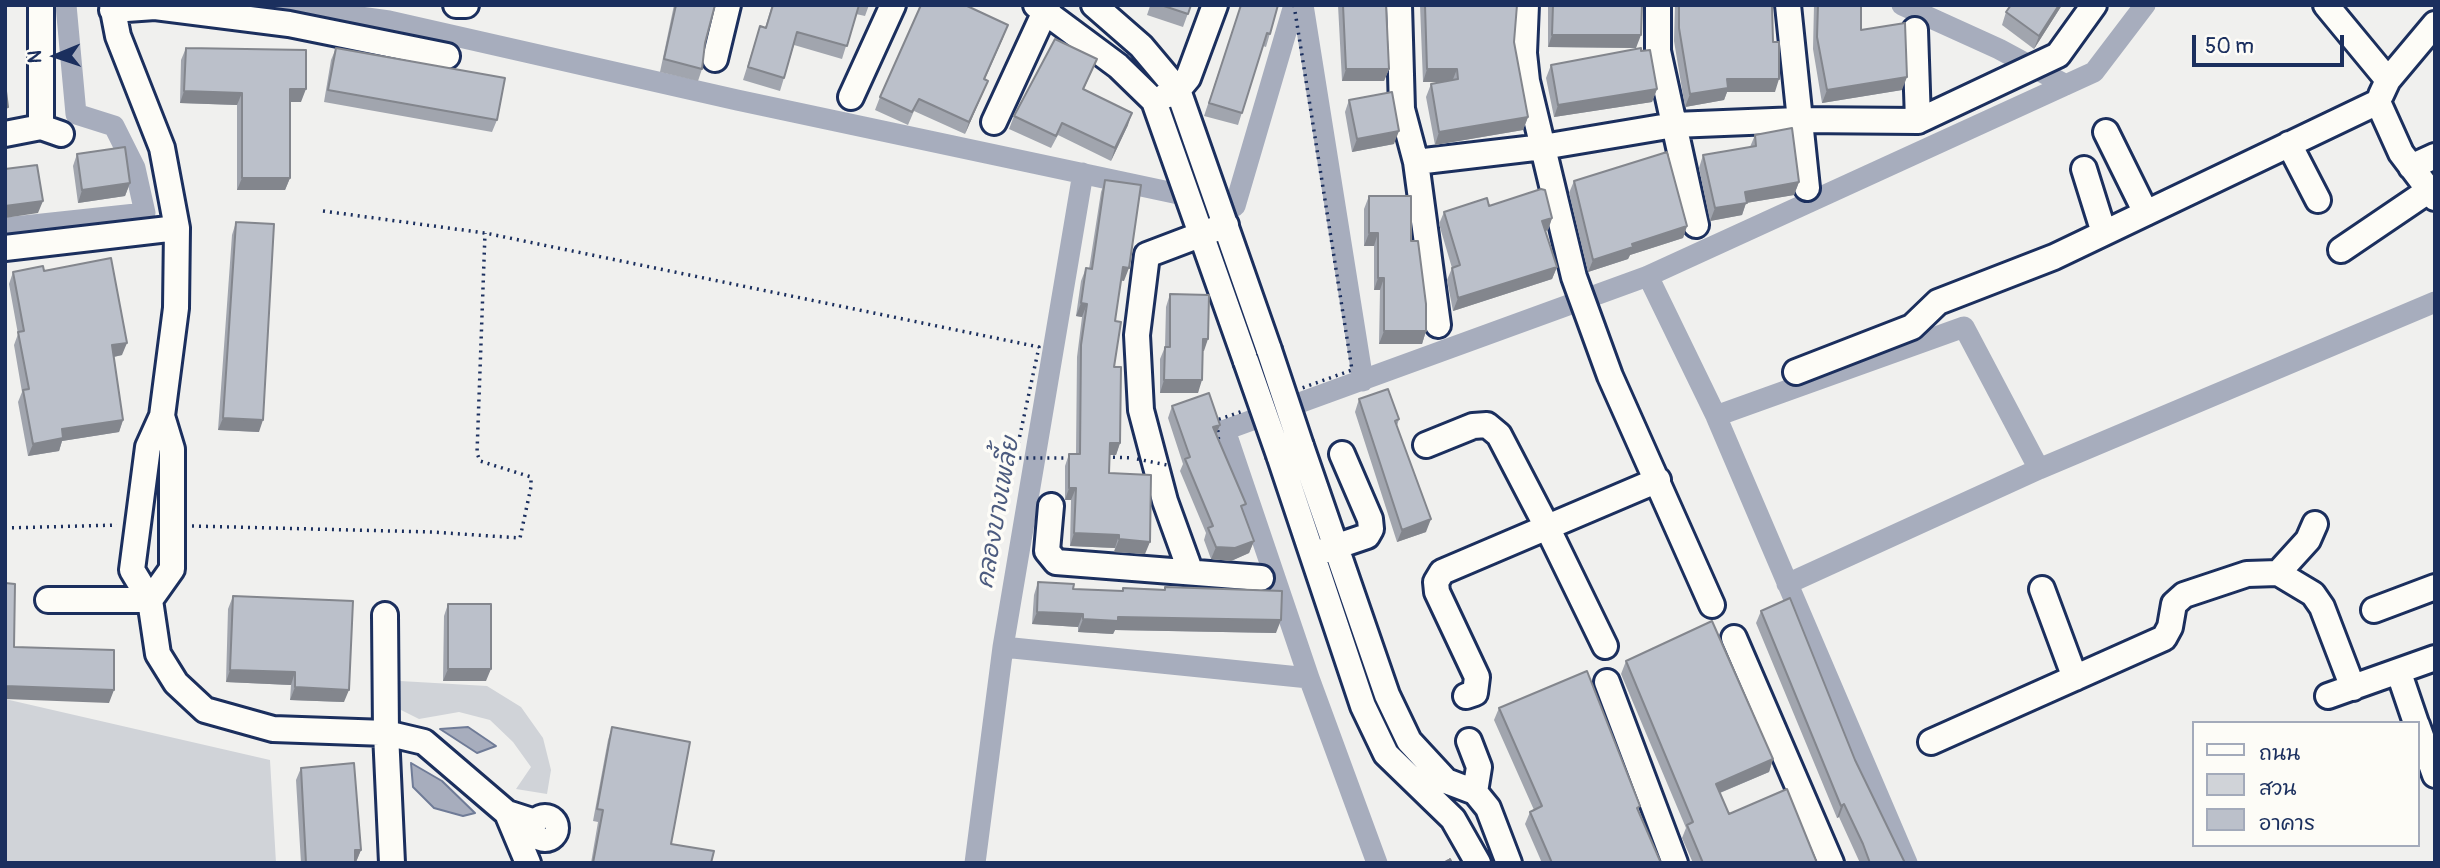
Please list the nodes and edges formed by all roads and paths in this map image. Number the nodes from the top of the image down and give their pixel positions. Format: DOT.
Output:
graph roads {
  1 [pos="41,5"];
  2 [pos="456,5"];
  3 [pos="466,5"];
  4 [pos="728,5"];
  5 [pos="893,5"];
  6 [pos="1094,5"];
  7 [pos="1215,5"];
  8 [pos="1294,5"];
  9 [pos="1399,5"];
  10 [pos="1526,5"];
  11 [pos="1658,5"];
  12 [pos="1788,5"];
  13 [pos="2094,5"];
  14 [pos="2326,5"];
  15 [pos="112,7"];
  16 [pos="1043,7"];
  17 [pos="2435,24"];
  18 [pos="1915,30"];
  19 [pos="447,56"];
  20 [pos="715,59"];
  21 [pos="1178,90"];
  22 [pos="2383,91"];
  23 [pos="851,97"];
  24 [pos="1154,101"];
  25 [pos="1798,120"];
  26 [pos="1918,121"];
  27 [pos="994,122"];
  28 [pos="1674,125"];
  29 [pos="2106,132"];
  30 [pos="5,134"];
  31 [pos="2289,144"];
  32 [pos="1543,147"];
  33 [pos="2435,156"];
  34 [pos="1416,162"];
  35 [pos="2411,167"];
  36 [pos="2084,169"];
  37 [pos="1807,188"];
  38 [pos="2432,195"];
  39 [pos="2318,200"];
  40 [pos="323,211"];
  41 [pos="2146,213"];
  42 [pos="1224,219"];
  43 [pos="1696,225"];
  44 [pos="1199,226"];
  45 [pos="177,228"];
  46 [pos="485,233"];
  47 [pos="2104,233"];
  48 [pos="5,248"];
  49 [pos="2341,250"];
  50 [pos="1438,325"];
  51 [pos="1796,372"];
  52 [pos="1290,393"];
  53 [pos="1253,407"];
  54 [pos="162,415"];
  55 [pos="1426,445"];
  56 [pos="1210,450"];
  57 [pos="1290,451"];
  58 [pos="1342,454"];
  59 [pos="1103,457"];
  60 [pos="1080,458"];
  61 [pos="1178,461"];
  62 [pos="1658,480"];
  63 [pos="1051,506"];
  64 [pos="136,524"];
  65 [pos="2315,524"];
  66 [pos="172,526"];
  67 [pos="1547,527"];
  68 [pos="5,528"];
  69 [pos="1325,550"];
  70 [pos="1190,570"];
  71 [pos="2278,573"];
  72 [pos="1261,578"];
  73 [pos="2435,587"];
  74 [pos="2042,589"];
  75 [pos="48,600"];
  76 [pos="150,600"];
  77 [pos="1712,605"];
  78 [pos="2374,610"];
  79 [pos="385,615"];
  80 [pos="1734,638"];
  81 [pos="1605,646"];
  82 [pos="2435,658"];
  83 [pos="2399,673"];
  84 [pos="2075,678"];
  85 [pos="1607,682"];
  86 [pos="2353,688"];
  87 [pos="1466,696"];
  88 [pos="2328,696"];
  89 [pos="2416,721"];
  90 [pos="2419,730"];
  91 [pos="386,733"];
  92 [pos="1469,741"];
  93 [pos="1931,742"];
  94 [pos="2435,775"];
  95 [pos="1475,792"];
  96 [pos="508,813"];
  97 [pos="392,863"];
  98 [pos="528,863"];
  99 [pos="537,863"];
  100 [pos="1478,863"];
  101 [pos="1509,863"];
  102 [pos="1675,863"];
  103 [pos="1831,863"];
  1 -- 30 [label="street"];
  2 -- 3 [label="street"];
  4 -- 20 [label="street"];
  5 -- 23 [label="street"];
  6 -- 21 [label="street"];
  7 -- 21 [label="street"];
  8 -- 52 [label="path"];
  9 -- 34 [label="street"];
  10 -- 32 [label="street"];
  11 -- 28 [label="street"];
  12 -- 25 [label="street"];
  13 -- 26 [label="street"];
  14 -- 22 [label="street"];
  15 -- 19 [label="street"];
  15 -- 45 [label="street"];
  16 -- 24 [label="street"];
  16 -- 27 [label="street"];
  17 -- 22 [label="street"];
  18 -- 26 [label="street"];
  21 -- 24 [label="street"];
  21 -- 42 [label="street"];
  22 -- 31 [label="street"];
  22 -- 35 [label="street"];
  24 -- 44 [label="street"];
  25 -- 26 [label="street"];
  25 -- 28 [label="street"];
  25 -- 37 [label="street"];
  28 -- 32 [label="street"];
  28 -- 43 [label="street"];
  29 -- 41 [label="street"];
  31 -- 39 [label="street"];
  31 -- 41 [label="street"];
  32 -- 34 [label="street"];
  32 -- 62 [label="street"];
  33 -- 35 [label="street"];
  34 -- 50 [label="street"];
  35 -- 38 [label="street"];
  36 -- 47 [label="street"];
  38 -- 49 [label="street"];
  40 -- 46 [label="path"];
  41 -- 47 [label="street"];
  42 -- 44 [label="street"];
  42 -- 57 [label="street, bridge"];
  44 -- 57 [label="street, bridge"];
  44 -- 70 [label="street"];
  45 -- 48 [label="street"];
  45 -- 54 [label="street"];
  46 -- 60 [label="path"];
  46 -- 66 [label="path"];
  47 -- 51 [label="street"];
  53 -- 56 [label="path"];
  54 -- 64 [label="street"];
  54 -- 66 [label="street"];
  55 -- 67 [label="street"];
  57 -- 69 [label="street"];
  58 -- 69 [label="street"];
  59 -- 61 [label="path, bridge"];
  62 -- 67 [label="street"];
  62 -- 77 [label="street"];
  63 -- 70 [label="street"];
  64 -- 66 [label="street"];
  64 -- 68 [label="path"];
  64 -- 76 [label="street"];
  65 -- 71 [label="street"];
  66 -- 76 [label="street"];
  67 -- 81 [label="street"];
  67 -- 87 [label="street"];
  69 -- 95 [label="street"];
  69 -- 100 [label="street"];
  70 -- 72 [label="street"];
  71 -- 84 [label="street"];
  71 -- 86 [label="street"];
  73 -- 78 [label="street"];
  74 -- 84 [label="street"];
  75 -- 76 [label="street"];
  76 -- 91 [label="street"];
  79 -- 91 [label="street"];
  80 -- 103 [label="street"];
  82 -- 83 [label="street"];
  83 -- 86 [label="street"];
  83 -- 89 [label="street"];
  84 -- 93 [label="street"];
  85 -- 102 [label="street"];
  86 -- 88 [label="street"];
  90 -- 94 [label="street"];
  91 -- 96 [label="street"];
  91 -- 97 [label="street"];
  92 -- 95 [label="street"];
  95 -- 101 [label="street"];
  96 -- 98 [label="street"];
  96 -- 99 [label="street"];
}
